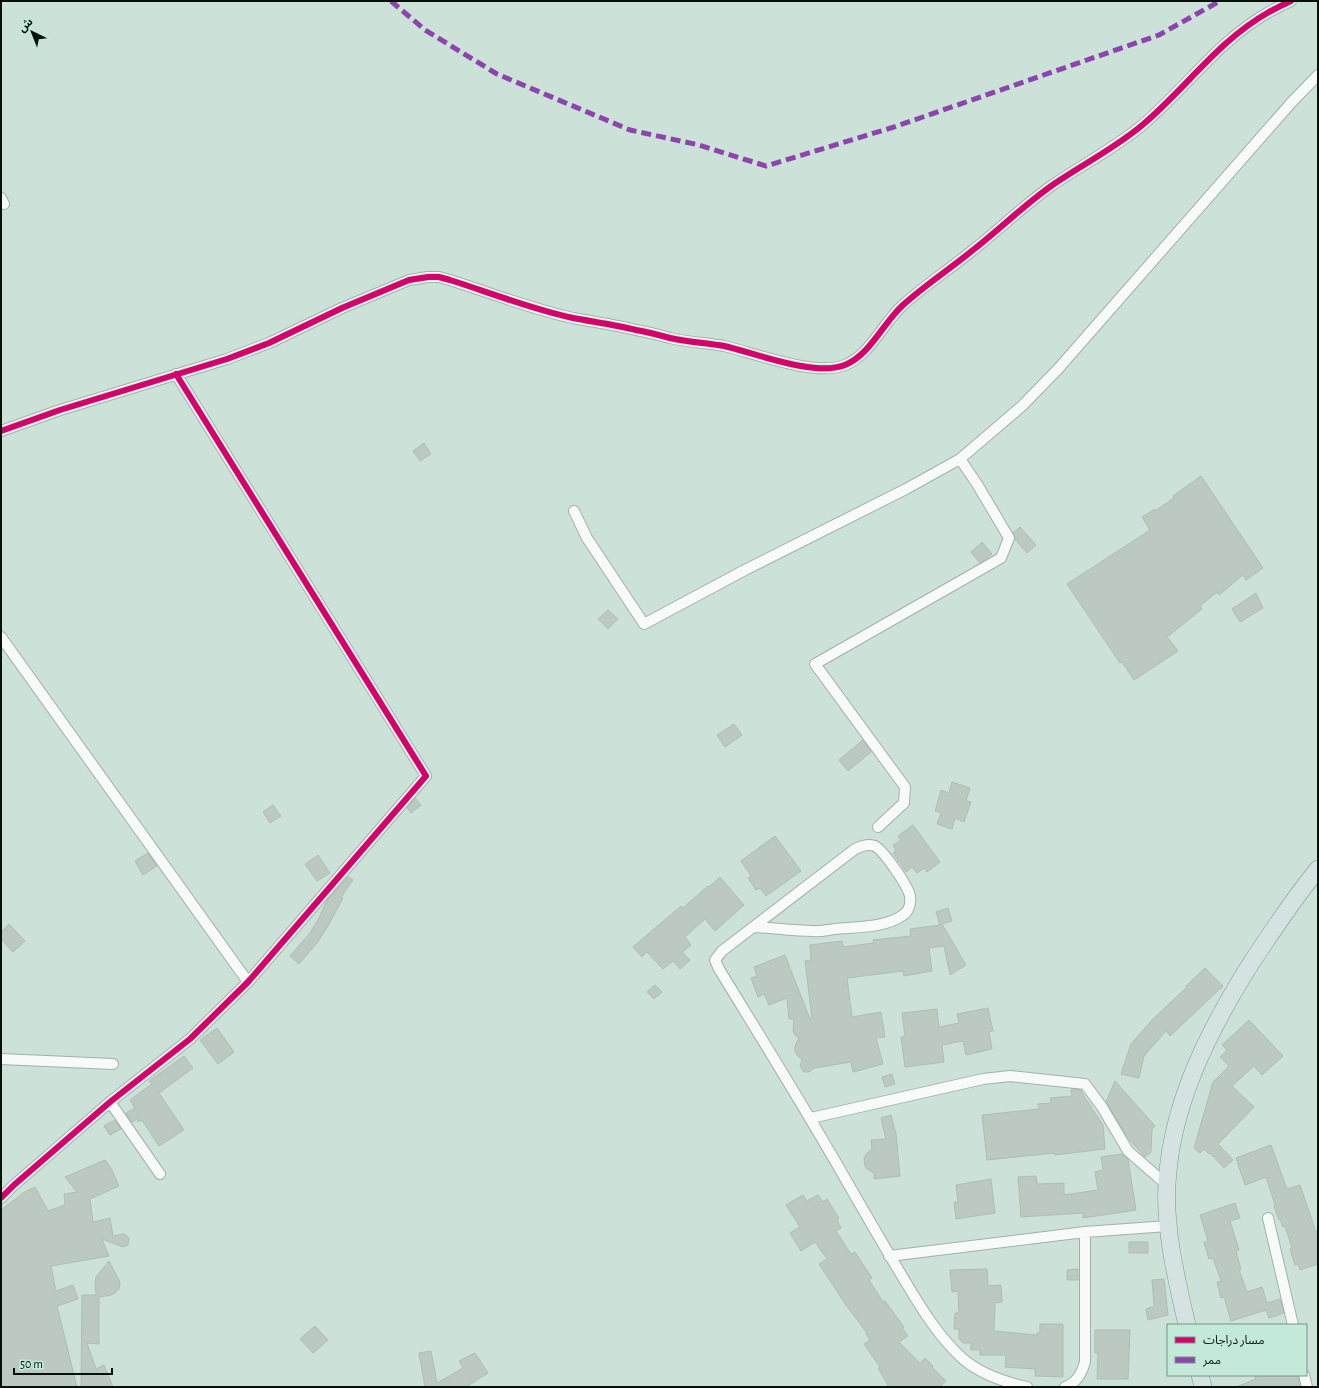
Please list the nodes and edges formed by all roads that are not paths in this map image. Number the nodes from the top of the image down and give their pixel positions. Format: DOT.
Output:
graph roads {
  1 [pos="1291,1"];
  2 [pos="1318,75"];
  3 [pos="176,374"];
  4 [pos="1,431"];
  5 [pos="960,459"];
  6 [pos="574,511"];
  7 [pos="1,637"];
  8 [pos="878,827"];
  9 [pos="1318,869"];
  10 [pos="755,927"];
  11 [pos="248,982"];
  12 [pos="1,1059"];
  13 [pos="113,1064"];
  14 [pos="110,1102"];
  15 [pos="811,1118"];
  16 [pos="160,1174"];
  17 [pos="1167,1185"];
  18 [pos="1,1198"];
  19 [pos="1268,1218"];
  20 [pos="1168,1226"];
  21 [pos="1085,1232"];
  22 [pos="890,1256"];
  23 [pos="1188,1324"];
  24 [pos="1293,1324"];
  25 [pos="1200,1376"];
  26 [pos="1304,1376"];
  27 [pos="1028,1387"];
  28 [pos="1065,1387"];
  29 [pos="1202,1387"];
  30 [pos="1307,1387"];
  1 -- 3 [label="street"];
  2 -- 5 [label="street"];
  3 -- 4 [label="street"];
  3 -- 11 [label="street"];
  5 -- 6 [label="street"];
  5 -- 8 [label="street"];
  7 -- 11 [label="street"];
  9 -- 17 [label="main road"];
  10 -- 10 [label="street"];
  10 -- 15 [label="street"];
  11 -- 14 [label="street"];
  12 -- 13 [label="street"];
  14 -- 16 [label="street"];
  14 -- 18 [label="street"];
  15 -- 17 [label="street"];
  15 -- 22 [label="street"];
  17 -- 20 [label="main road"];
  19 -- 24 [label="street"];
  20 -- 21 [label="street"];
  20 -- 23 [label="main road"];
  21 -- 22 [label="street"];
  21 -- 28 [label="street"];
  22 -- 27 [label="street"];
  25 -- 29 [label="main road"];
  26 -- 30 [label="street"];
}
